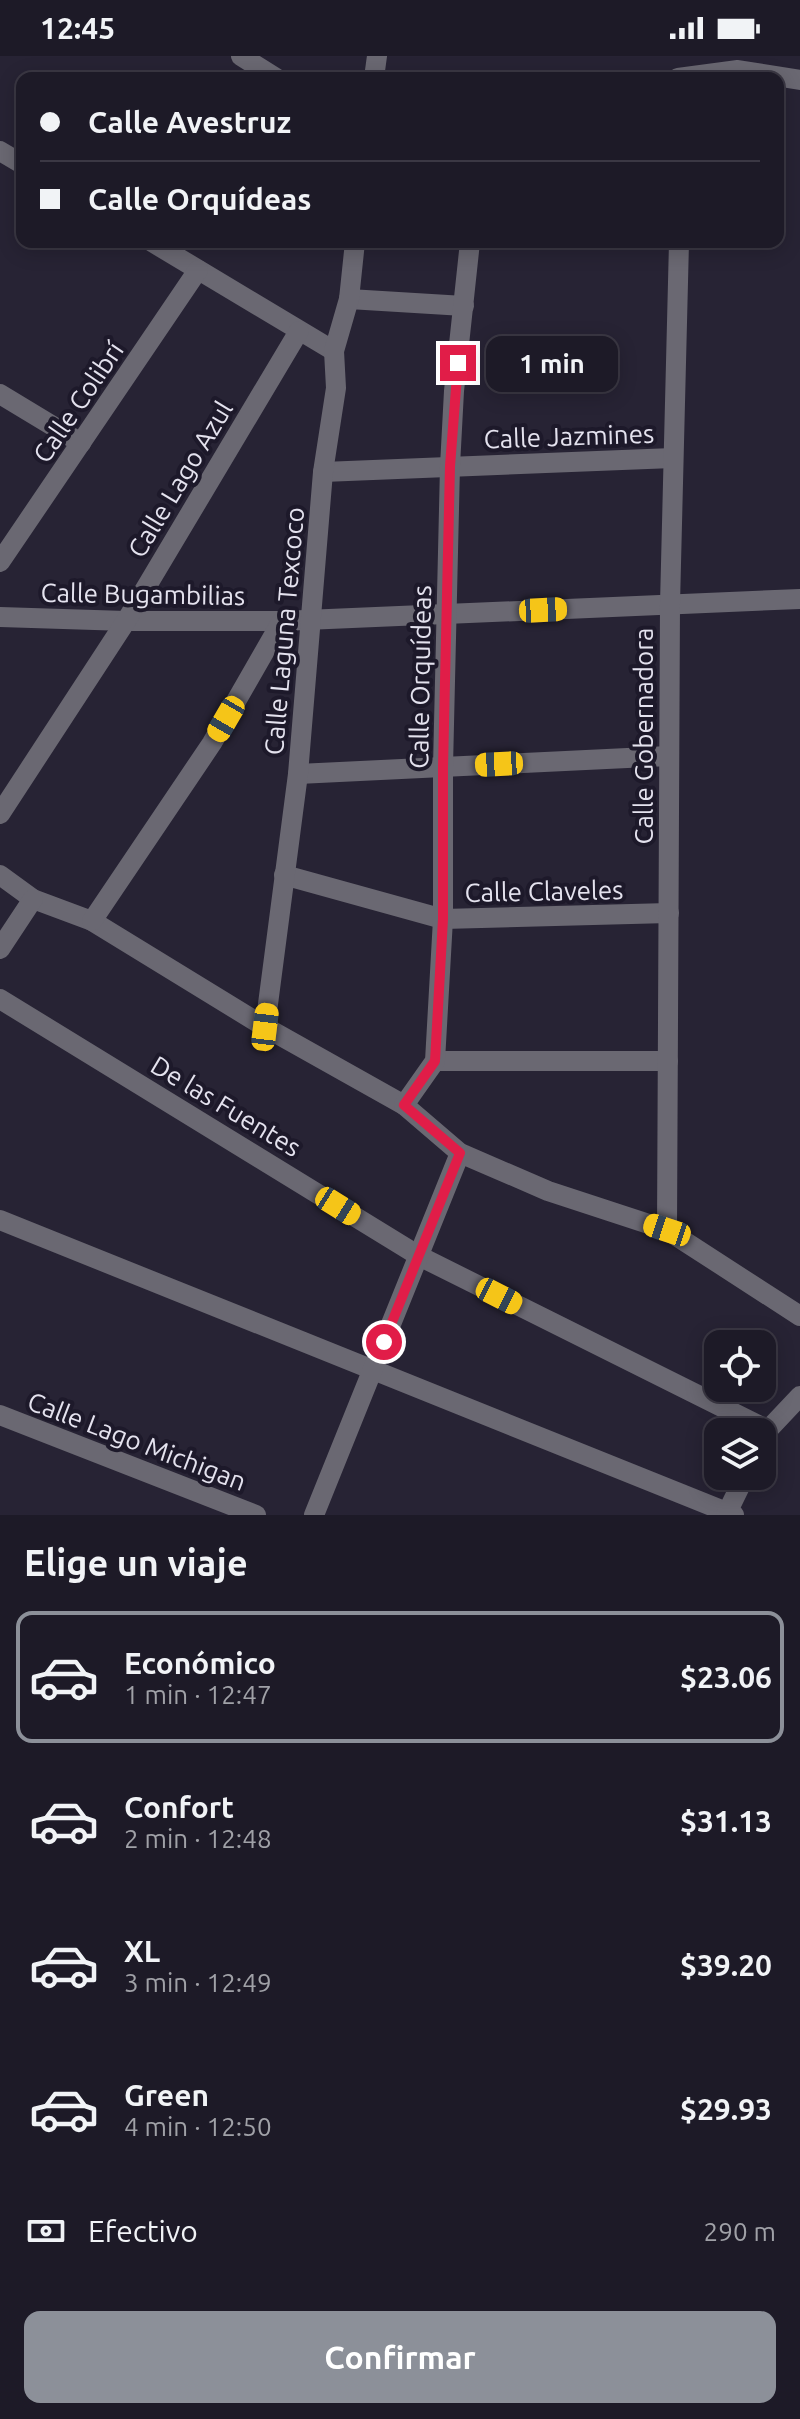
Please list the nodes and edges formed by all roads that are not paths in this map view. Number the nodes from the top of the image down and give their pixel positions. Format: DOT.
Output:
graph roads {
  1 [pos="241,56"];
  2 [pos="736,63"];
  3 [pos="266,72"];
  4 [pos="703,72"];
  5 [pos="770,72"];
  6 [pos="162,248"];
  7 [pos="354,248"];
  8 [pos="469,248"];
  9 [pos="679,248"];
  10 [pos="198,270"];
  11 [pos="349,299"];
  12 [pos="464,306"];
  13 [pos="299,331"];
  14 [pos="334,351"];
  15 [pos="0,394"];
  16 [pos="81,443"];
  17 [pos="673,458"];
  18 [pos="450,466"];
  19 [pos="323,472"];
  20 [pos="0,562"];
  21 [pos="800,599"];
  22 [pos="670,604"];
  23 [pos="448,614"];
  24 [pos="0,617"];
  25 [pos="312,620"];
  26 [pos="126,621"];
  27 [pos="282,621"];
  28 [pos="669,756"];
  29 [pos="443,767"];
  30 [pos="298,774"];
  31 [pos="0,814"];
  32 [pos="0,875"];
  33 [pos="284,875"];
  34 [pos="33,899"];
  35 [pos="669,913"];
  36 [pos="443,919"];
  37 [pos="92,921"];
  38 [pos="0,949"];
  39 [pos="0,999"];
  40 [pos="265,1027"];
  41 [pos="435,1061"];
  42 [pos="668,1061"];
  43 [pos="404,1105"];
  44 [pos="460,1153"];
  45 [pos="0,1220"];
  46 [pos="667,1230"];
  47 [pos="419,1256"];
  48 [pos="800,1316"];
  49 [pos="372,1370"];
  50 [pos="800,1396"];
  51 [pos="0,1415"];
  52 [pos="730,1418"];
  53 [pos="776,1423"];
  54 [pos="739,1490"];
  55 [pos="729,1514"];
  56 [pos="256,1515"];
  57 [pos="314,1515"];
  1 -- 3 [label="street"];
  2 -- 4 [label="street"];
  2 -- 5 [label="street"];
  6 -- 10 [label="street"];
  7 -- 11 [label="street, Calle Laguna Texcoco"];
  8 -- 12 [label="street, Calle Orquídeas"];
  9 -- 17 [label="street, Calle Gobernadora"];
  10 -- 13 [label="street"];
  10 -- 16 [label="street, Calle Colibrí"];
  11 -- 12 [label="street"];
  11 -- 14 [label="street, Calle Laguna Texcoco"];
  12 -- 18 [label="street, Calle Orquídeas"];
  13 -- 14 [label="street"];
  13 -- 26 [label="street, Calle Lago Azul"];
  14 -- 19 [label="street, Calle Laguna Texcoco"];
  15 -- 16 [label="street"];
  16 -- 20 [label="street, Calle Colibrí"];
  17 -- 18 [label="street, Calle Jazmines"];
  17 -- 22 [label="street, Calle Gobernadora"];
  18 -- 19 [label="street, Calle Jazmines"];
  18 -- 23 [label="street, Calle Orquídeas"];
  19 -- 25 [label="street, Calle Laguna Texcoco"];
  21 -- 22 [label="street, Calle Bugambilias"];
  22 -- 23 [label="street, Calle Bugambilias"];
  22 -- 28 [label="street, Calle Gobernadora"];
  23 -- 25 [label="street, Calle Bugambilias"];
  23 -- 29 [label="street, Calle Orquídeas"];
  24 -- 26 [label="street, Calle Bugambilias"];
  25 -- 27 [label="street, Calle Bugambilias"];
  25 -- 30 [label="street, Calle Laguna Texcoco"];
  26 -- 27 [label="street, Calle Bugambilias"];
  26 -- 31 [label="street, Calle Lago Azul"];
  27 -- 37 [label="street"];
  28 -- 29 [label="street"];
  28 -- 35 [label="street, Calle Gobernadora"];
  29 -- 30 [label="street"];
  29 -- 36 [label="street, Calle Orquídeas"];
  30 -- 33 [label="street, Calle Laguna Texcoco"];
  32 -- 34 [label="street"];
  33 -- 36 [label="street, Calle Claveles"];
  33 -- 40 [label="street, Calle Laguna Texcoco"];
  34 -- 37 [label="street"];
  34 -- 38 [label="street"];
  35 -- 36 [label="street, Calle Claveles"];
  35 -- 42 [label="street, Calle Gobernadora"];
  36 -- 41 [label="street, Calle Orquídeas"];
  37 -- 40 [label="street"];
  39 -- 47 [label="street, De las Fuentes"];
  40 -- 43 [label="street"];
  41 -- 42 [label="street"];
  41 -- 43 [label="street"];
  42 -- 46 [label="street, Calle Gobernadora"];
  43 -- 44 [label="street"];
  44 -- 46 [label="street"];
  44 -- 47 [label="street"];
  45 -- 49 [label="street"];
  46 -- 48 [label="street"];
  47 -- 49 [label="street"];
  47 -- 52 [label="street, De las Fuentes"];
  49 -- 55 [label="street"];
  49 -- 57 [label="street"];
  50 -- 53 [label="street"];
  51 -- 56 [label="street, Calle Lago Michigan"];
  54 -- 55 [label="street"];
}
